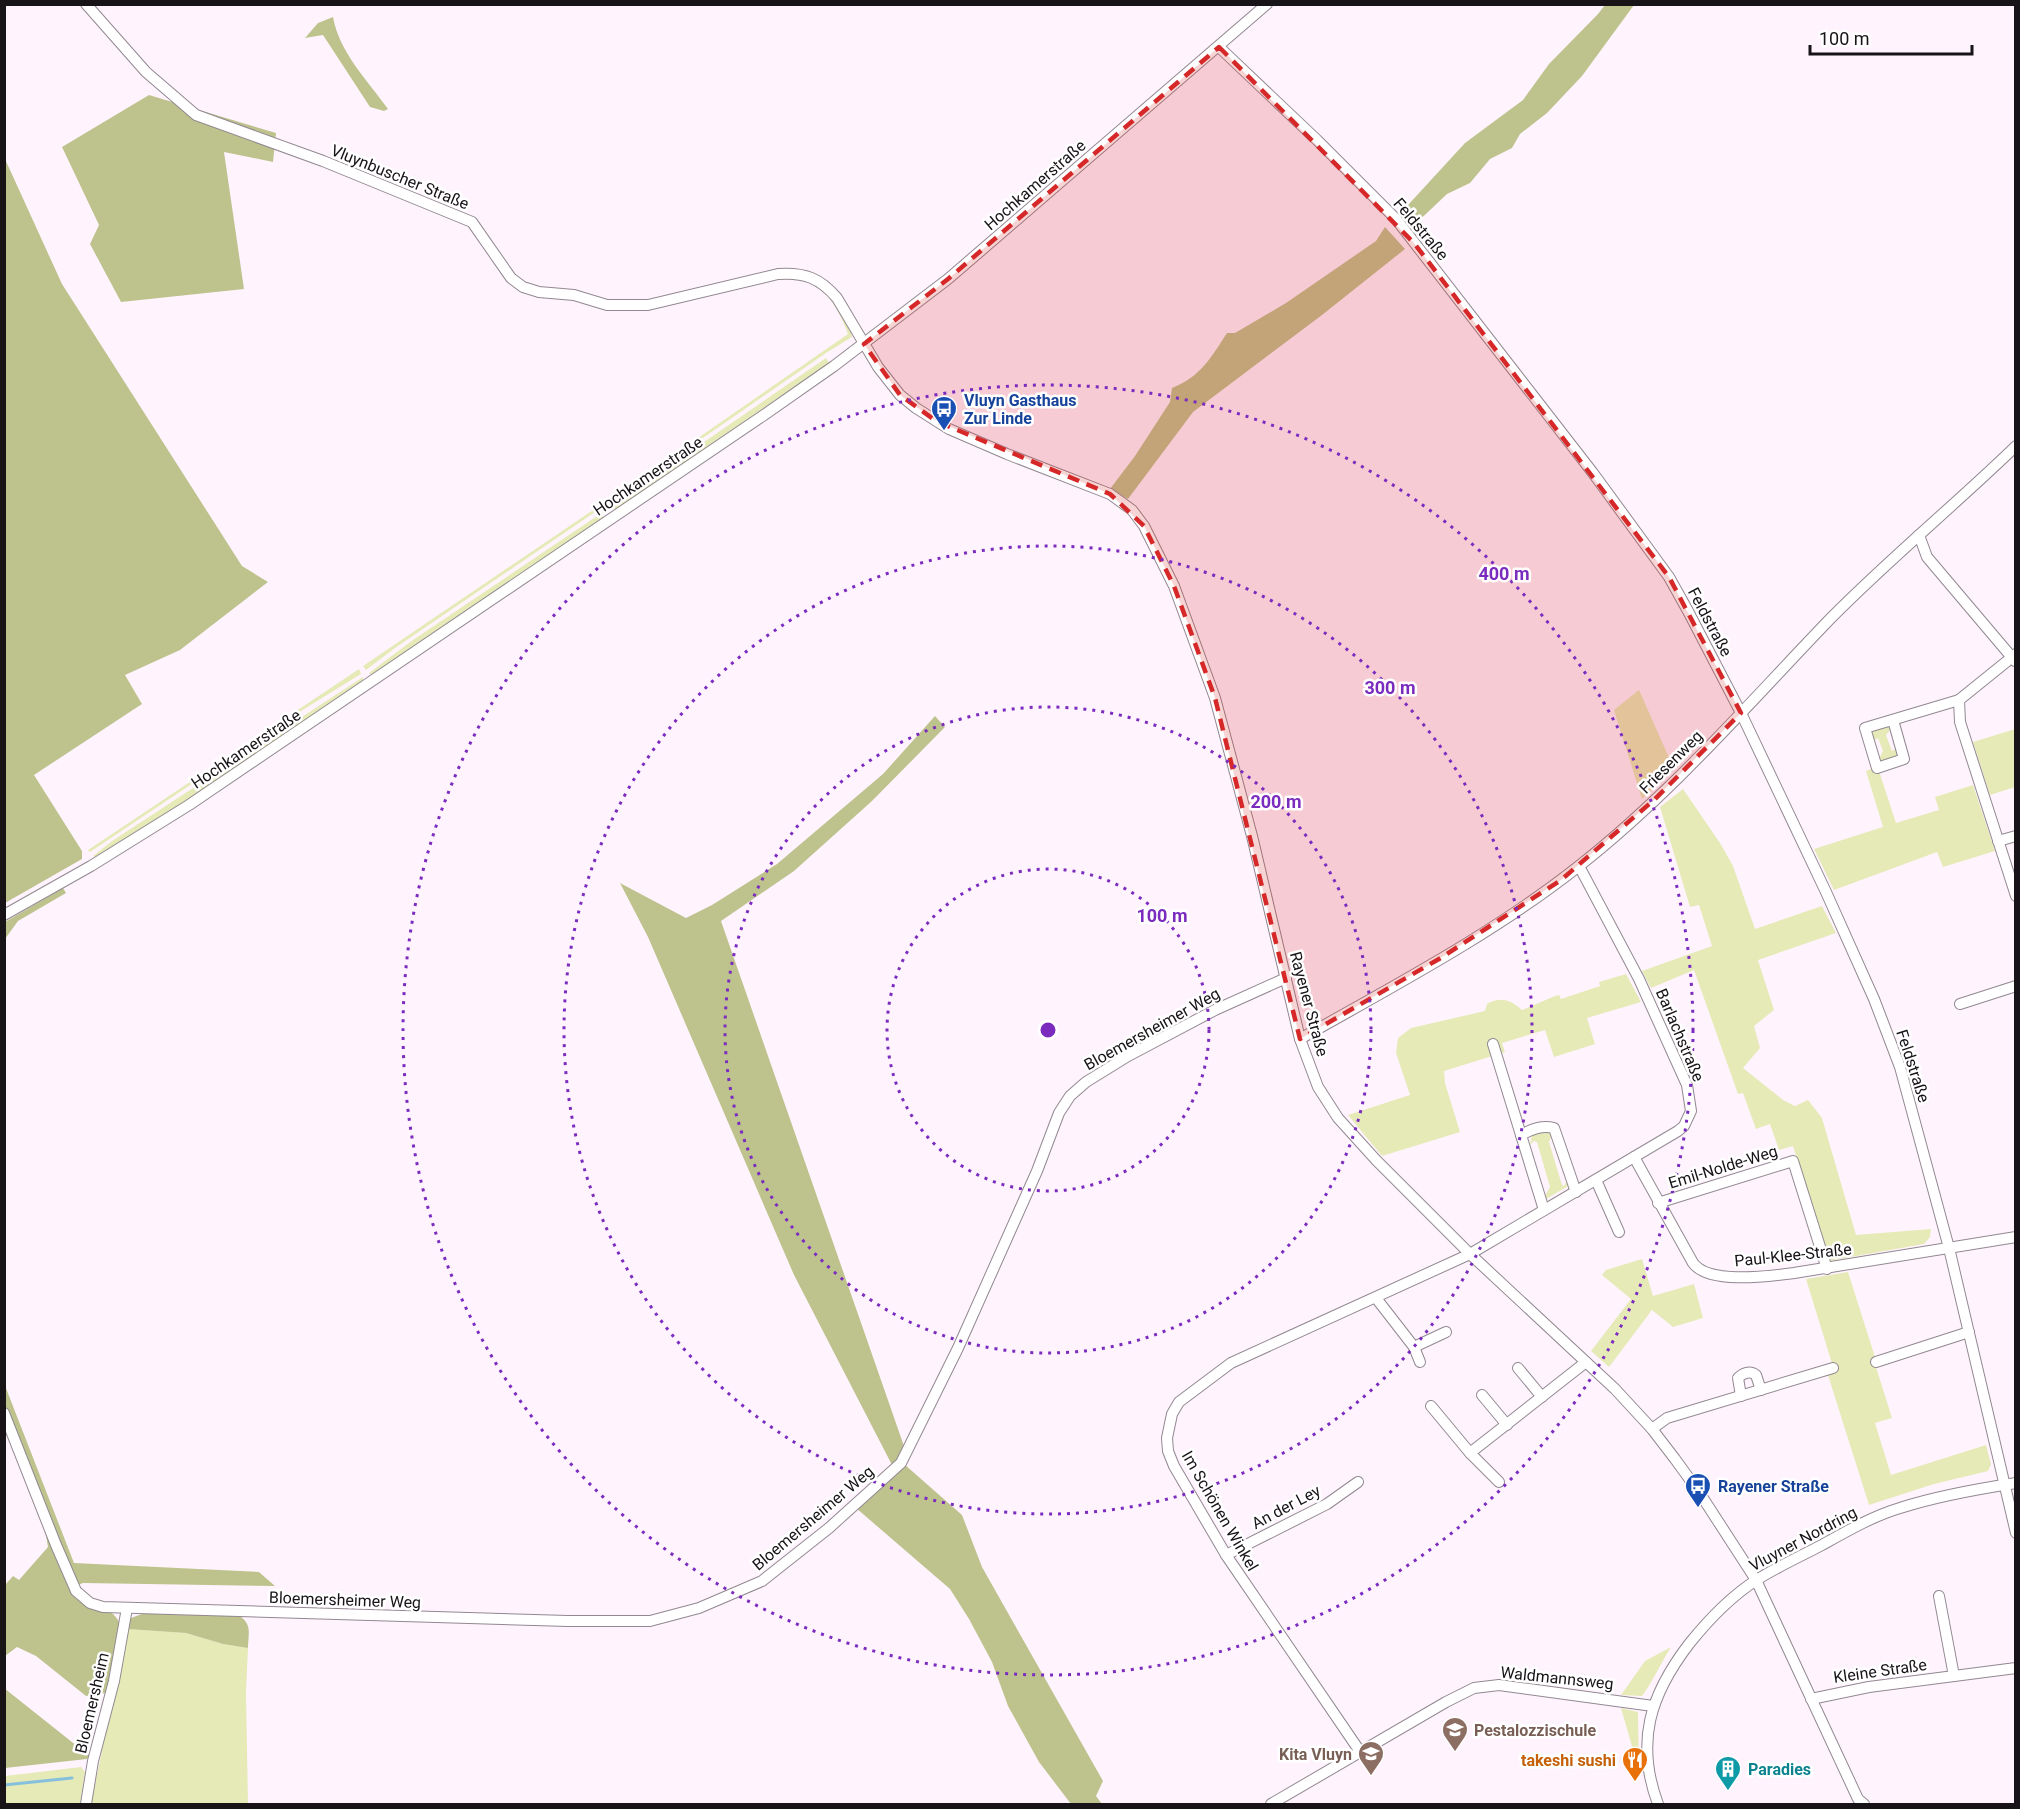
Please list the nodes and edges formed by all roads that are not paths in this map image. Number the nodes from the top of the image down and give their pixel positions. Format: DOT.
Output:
graph roads {
  1 [pos="86,4"];
  2 [pos="1267,4"];
  3 [pos="1219,47"];
  4 [pos="864,344"];
  5 [pos="2014,451"];
  6 [pos="1919,535"];
  7 [pos="2014,658"];
  8 [pos="1959,700"];
  9 [pos="1742,713"];
  10 [pos="1893,720"];
  11 [pos="2016,836"];
  12 [pos="1998,841"];
  13 [pos="1579,866"];
  14 [pos="2016,896"];
  15 [pos="4,915"];
  16 [pos="1286,978"];
  17 [pos="2016,987"];
  18 [pos="1960,1004"];
  19 [pos="1300,1039"];
  20 [pos="1493,1044"];
  21 [pos="1521,1136"];
  22 [pos="1634,1157"];
  23 [pos="1596,1180"];
  24 [pos="1576,1192"];
  25 [pos="1658,1203"];
  26 [pos="1544,1210"];
  27 [pos="1618,1232"];
  28 [pos="2016,1237"];
  29 [pos="1949,1248"];
  30 [pos="1470,1254"];
  31 [pos="1827,1269"];
  32 [pos="1376,1298"];
  33 [pos="1446,1332"];
  34 [pos="1969,1332"];
  35 [pos="1414,1347"];
  36 [pos="1420,1362"];
  37 [pos="1586,1362"];
  38 [pos="1876,1362"];
  39 [pos="1518,1368"];
  40 [pos="1833,1368"];
  41 [pos="1761,1390"];
  42 [pos="1482,1395"];
  43 [pos="1741,1396"];
  44 [pos="1542,1397"];
  45 [pos="1431,1406"];
  46 [pos="4,1413"];
  47 [pos="1507,1425"];
  48 [pos="1652,1428"];
  49 [pos="1470,1453"];
  50 [pos="1358,1482"];
  51 [pos="1499,1482"];
  52 [pos="2010,1484"];
  53 [pos="2016,1533"];
  54 [pos="1226,1555"];
  55 [pos="1756,1580"];
  56 [pos="1939,1596"];
  57 [pos="127,1608"];
  58 [pos="2016,1668"];
  59 [pos="1954,1676"];
  60 [pos="1811,1699"];
  61 [pos="1653,1706"];
  62 [pos="1361,1753"];
  63 [pos="86,1804"];
  64 [pos="1272,1804"];
  65 [pos="1658,1804"];
  66 [pos="1864,1804"];
  1 -- 4 [label="street, Vluynbuscher Straße"];
  2 -- 3 [label="street, Hochkamerstraße"];
  3 -- 4 [label="street, Hochkamerstraße"];
  3 -- 9 [label="street, Feldstraße"];
  4 -- 15 [label="street, Hochkamerstraße"];
  4 -- 16 [label="street, Rayener Straße"];
  5 -- 6 [label="street, Friesenweg"];
  6 -- 7 [label="street"];
  6 -- 9 [label="street, Friesenweg"];
  7 -- 8 [label="street"];
  8 -- 10 [label="street"];
  8 -- 12 [label="street"];
  9 -- 13 [label="street, Friesenweg"];
  9 -- 29 [label="street, Feldstraße"];
  10 -- 10 [label="street"];
  11 -- 12 [label="street"];
  12 -- 14 [label="street"];
  13 -- 19 [label="street, Friesenweg"];
  13 -- 22 [label="street, Barlachstraße"];
  16 -- 19 [label="street, Rayener Straße"];
  16 -- 57 [label="street, Bloemersheimer Weg"];
  17 -- 18 [label="street"];
  19 -- 30 [label="street, Rayener Straße"];
  20 -- 21 [label="street"];
  21 -- 24 [label="street"];
  21 -- 26 [label="street"];
  22 -- 23 [label="street, Barlachstraße"];
  22 -- 25 [label="street, Paul-Klee-Straße"];
  23 -- 24 [label="street, Barlachstraße"];
  23 -- 27 [label="street"];
  24 -- 26 [label="street, Barlachstraße"];
  25 -- 31 [label="street, Paul-Klee-Straße"];
  25 -- 31 [label="street, Emil-Nolde-Weg"];
  26 -- 30 [label="street, Barlachstraße"];
  28 -- 29 [label="street, Paul-Klee-Straße"];
  29 -- 31 [label="street, Paul-Klee-Straße"];
  29 -- 34 [label="street, Feldstraße"];
  30 -- 32 [label="street, Im Schönen Winkel"];
  30 -- 37 [label="street, Rayener Straße"];
  32 -- 35 [label="street"];
  32 -- 54 [label="street, Im Schönen Winkel"];
  33 -- 35 [label="street"];
  34 -- 38 [label="street"];
  34 -- 52 [label="street, Feldstraße"];
  35 -- 36 [label="street"];
  37 -- 44 [label="street"];
  37 -- 48 [label="street, Rayener Straße"];
  39 -- 44 [label="street"];
  40 -- 41 [label="street"];
  41 -- 43 [label="street"];
  41 -- 43 [label="street"];
  42 -- 47 [label="street"];
  43 -- 48 [label="street"];
  44 -- 47 [label="street"];
  45 -- 49 [label="street"];
  46 -- 57 [label="street, Bloemersheimer Weg"];
  47 -- 49 [label="street"];
  48 -- 55 [label="street, Rayener Straße"];
  49 -- 51 [label="street"];
  50 -- 54 [label="street, An der Ley"];
  52 -- 53 [label="street, Feldstraße"];
  52 -- 55 [label="street, Vluyner Nordring"];
  54 -- 62 [label="street, Im Schönen Winkel"];
  55 -- 60 [label="street, Rayener Straße"];
  55 -- 61 [label="street, Vluyner Nordring"];
  56 -- 59 [label="street, Kleine Straße"];
  57 -- 63 [label="street, Bloemersheim"];
  58 -- 59 [label="street, Kleine Straße"];
  59 -- 60 [label="street, Kleine Straße"];
  60 -- 66 [label="street, Rayener Straße"];
  61 -- 62 [label="street, Waldmannsweg"];
  61 -- 65 [label="street, Vluyner Nordring"];
  62 -- 64 [label="street, Waldmannsweg"];
}
